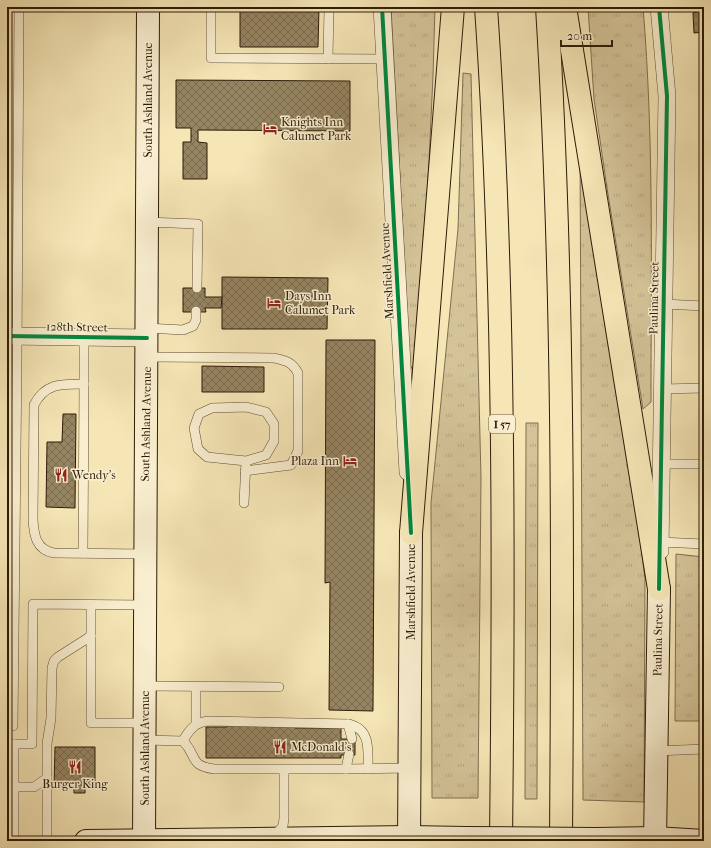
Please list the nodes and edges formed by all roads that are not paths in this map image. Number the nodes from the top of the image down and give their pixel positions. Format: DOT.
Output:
graph roads {
  1 [pos="19,7"];
  2 [pos="148,7"];
  3 [pos="211,7"];
  4 [pos="329,7"];
  5 [pos="382,7"];
  6 [pos="453,7"];
  7 [pos="486,7"];
  8 [pos="548,7"];
  9 [pos="565,7"];
  10 [pos="659,7"];
  11 [pos="328,59"];
  12 [pos="385,59"];
  13 [pos="147,222"];
  14 [pos="197,288"];
  15 [pos="663,304"];
  16 [pos="704,306"];
  17 [pos="196,311"];
  18 [pos="12,336"];
  19 [pos="84,337"];
  20 [pos="147,341"];
  21 [pos="84,384"];
  22 [pos="704,388"];
  23 [pos="662,389"];
  24 [pos="246,461"];
  25 [pos="661,464"];
  26 [pos="704,464"];
  27 [pos="245,471"];
  28 [pos="244,503"];
  29 [pos="411,533"];
  30 [pos="660,542"];
  31 [pos="704,544"];
  32 [pos="83,553"];
  33 [pos="146,554"];
  34 [pos="660,589"];
  35 [pos="91,605"];
  36 [pos="145,605"];
  37 [pos="91,636"];
  38 [pos="145,686"];
  39 [pos="196,687"];
  40 [pos="279,687"];
  41 [pos="196,724"];
  42 [pos="348,724"];
  43 [pos="7,726"];
  44 [pos="145,732"];
  45 [pos="352,740"];
  46 [pos="183,741"];
  47 [pos="10,744"];
  48 [pos="704,749"];
  49 [pos="656,751"];
  50 [pos="349,754"];
  51 [pos="410,768"];
  52 [pos="346,769"];
  53 [pos="368,769"];
  54 [pos="284,770"];
  55 [pos="47,778"];
  56 [pos="14,787"];
  57 [pos="352,839"];
  58 [pos="409,839"];
  59 [pos="198,840"];
  60 [pos="257,840"];
  61 [pos="297,840"];
  62 [pos="655,840"];
  63 [pos="14,841"];
  64 [pos="47,841"];
  65 [pos="86,841"];
  66 [pos="144,841"];
  67 [pos="501,841"];
  68 [pos="561,841"];
  69 [pos="704,841"];
  1 -- 18 [label="lane"];
  2 -- 13 [label="main road, South Ashland Avenue"];
  3 -- 11 [label="lane"];
  4 -- 11 [label="lane"];
  5 -- 12 [label="street, Marshfield Avenue"];
  6 -- 29 [label="highway"];
  7 -- 67 [label="highway, I 57"];
  8 -- 68 [label="highway"];
  9 -- 34 [label="highway"];
  10 -- 15 [label="street, Paulina Street"];
  11 -- 12 [label="lane"];
  12 -- 29 [label="street, Marshfield Avenue"];
  13 -- 14 [label="lane"];
  13 -- 20 [label="main road, South Ashland Avenue"];
  15 -- 16 [label="lane"];
  15 -- 23 [label="street, Paulina Street"];
  17 -- 20 [label="lane"];
  18 -- 19 [label="street, 128th Street"];
  18 -- 43 [label="lane"];
  19 -- 20 [label="street, 128th Street"];
  19 -- 21 [label="lane"];
  20 -- 27 [label="lane"];
  20 -- 33 [label="main road, South Ashland Avenue"];
  21 -- 32 [label="lane"];
  21 -- 32 [label="lane"];
  22 -- 23 [label="lane"];
  23 -- 25 [label="street, Paulina Street"];
  24 -- 24 [label="lane"];
  24 -- 27 [label="lane"];
  25 -- 26 [label="lane"];
  25 -- 30 [label="street, Paulina Street"];
  27 -- 28 [label="lane"];
  29 -- 51 [label="main road, Marshfield Avenue"];
  30 -- 31 [label="lane"];
  30 -- 34 [label="street, Paulina Street"];
  32 -- 33 [label="lane"];
  33 -- 36 [label="main road, South Ashland Avenue"];
  34 -- 49 [label="main road, Paulina Street"];
  35 -- 36 [label="lane"];
  35 -- 37 [label="lane"];
  35 -- 47 [label="lane"];
  36 -- 38 [label="main road, South Ashland Avenue"];
  37 -- 44 [label="lane"];
  37 -- 55 [label="lane"];
  38 -- 39 [label="lane"];
  38 -- 44 [label="main road, South Ashland Avenue"];
  39 -- 40 [label="lane"];
  39 -- 41 [label="lane"];
  41 -- 42 [label="lane"];
  41 -- 46 [label="lane"];
  42 -- 45 [label="lane"];
  42 -- 53 [label="lane"];
  44 -- 46 [label="lane"];
  44 -- 66 [label="main road, South Ashland Avenue"];
  46 -- 54 [label="lane"];
  47 -- 56 [label="lane"];
  48 -- 49 [label="lane"];
  49 -- 62 [label="main road, Paulina Street"];
  50 -- 52 [label="lane"];
  51 -- 53 [label="lane"];
  51 -- 58 [label="main road, Marshfield Avenue"];
  52 -- 53 [label="lane"];
  52 -- 54 [label="lane"];
  54 -- 60 [label="lane"];
  55 -- 56 [label="lane"];
  55 -- 64 [label="lane"];
  56 -- 63 [label="lane"];
  57 -- 58 [label="main road"];
  57 -- 61 [label="main road"];
  58 -- 62 [label="main road, bridge"];
  59 -- 60 [label="main road"];
  59 -- 66 [label="main road"];
  60 -- 61 [label="main road"];
  62 -- 69 [label="main road"];
  65 -- 66 [label="main road"];
}
